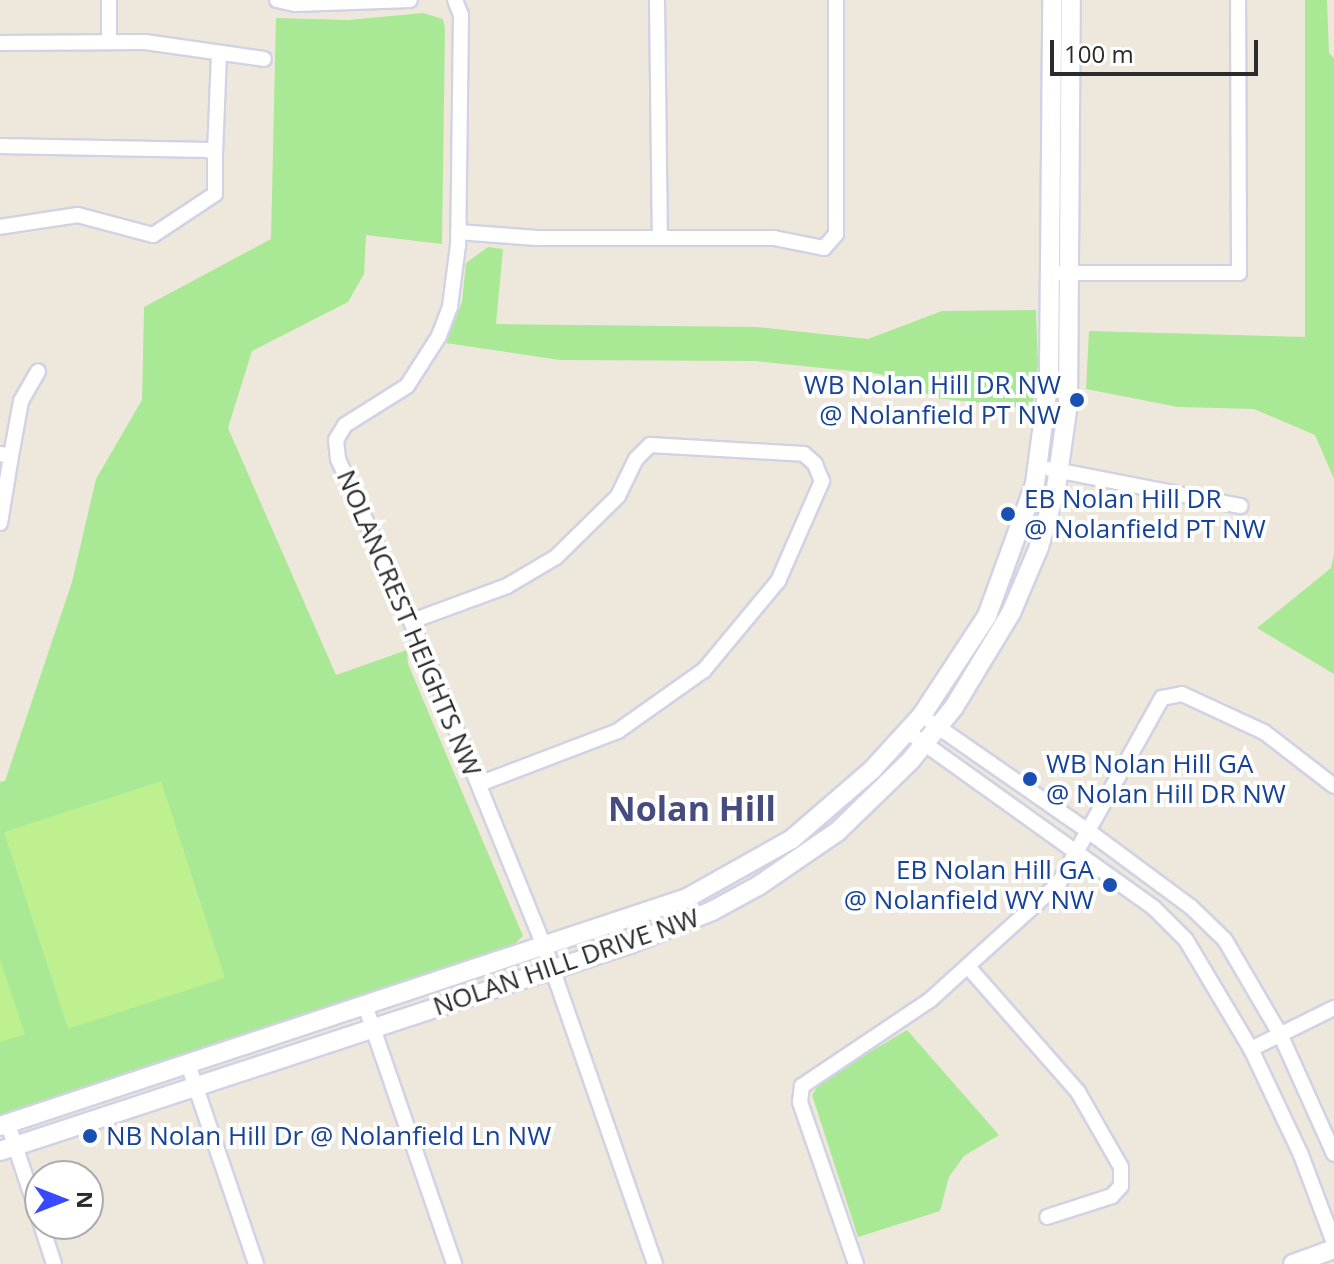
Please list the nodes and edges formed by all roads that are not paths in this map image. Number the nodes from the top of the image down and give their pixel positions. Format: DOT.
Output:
graph roads {
  1 [pos="109,0"];
  2 [pos="277,0"];
  3 [pos="410,0"];
  4 [pos="455,0"];
  5 [pos="657,0"];
  6 [pos="836,0"];
  7 [pos="1052,0"];
  8 [pos="1071,0"];
  9 [pos="1238,0"];
  10 [pos="109,41"];
  11 [pos="0,43"];
  12 [pos="219,56"];
  13 [pos="264,59"];
  14 [pos="0,146"];
  15 [pos="215,154"];
  16 [pos="0,227"];
  17 [pos="458,232"];
  18 [pos="660,237"];
  19 [pos="1060,273"];
  20 [pos="38,372"];
  21 [pos="6,455"];
  22 [pos="1038,467"];
  23 [pos="1059,470"];
  24 [pos="1240,506"];
  25 [pos="0,523"];
  26 [pos="412,621"];
  27 [pos="922,715"];
  28 [pos="939,728"];
  29 [pos="907,731"];
  30 [pos="924,745"];
  31 [pos="479,784"];
  32 [pos="1334,786"];
  33 [pos="1091,833"];
  34 [pos="1078,853"];
  35 [pos="545,948"];
  36 [pos="970,969"];
  37 [pos="552,970"];
  38 [pos="366,1008"];
  39 [pos="1334,1008"];
  40 [pos="373,1029"];
  41 [pos="1281,1036"];
  42 [pos="1251,1049"];
  43 [pos="189,1067"];
  44 [pos="195,1086"];
  45 [pos="4,1125"];
  46 [pos="8,1149"];
  47 [pos="1334,1154"];
  48 [pos="24,1186"];
  49 [pos="1047,1217"];
  50 [pos="46,1240"];
  51 [pos="1334,1243"];
  52 [pos="1334,1249"];
  53 [pos="54,1264"];
  54 [pos="256,1264"];
  55 [pos="454,1264"];
  56 [pos="655,1264"];
  57 [pos="856,1264"];
  58 [pos="1293,1264"];
  1 -- 10 [label="street"];
  2 -- 3 [label="street"];
  4 -- 17 [label="street, NOLANCREST HEIGHTS NW"];
  5 -- 18 [label="street"];
  6 -- 18 [label="street"];
  7 -- 19 [label="street, NOLAN HILL DRIVE NW"];
  8 -- 19 [label="street, NOLAN HILL DRIVE NW"];
  9 -- 19 [label="street"];
  10 -- 11 [label="street"];
  10 -- 12 [label="street"];
  12 -- 13 [label="street"];
  12 -- 15 [label="street"];
  14 -- 15 [label="street"];
  15 -- 16 [label="street"];
  17 -- 18 [label="street"];
  17 -- 26 [label="street, NOLANCREST HEIGHTS NW"];
  19 -- 22 [label="street, NOLAN HILL DRIVE NW"];
  19 -- 23 [label="street, NOLAN HILL DRIVE NW"];
  20 -- 21 [label="street"];
  21 -- 25 [label="street"];
  22 -- 23 [label="street"];
  22 -- 27 [label="street, NOLAN HILL DRIVE NW"];
  23 -- 24 [label="street"];
  23 -- 28 [label="street, NOLAN HILL DRIVE NW"];
  26 -- 31 [label="street, NOLANCREST HEIGHTS NW"];
  26 -- 31 [label="street"];
  27 -- 28 [label="street"];
  27 -- 29 [label="street, NOLAN HILL DRIVE NW"];
  28 -- 30 [label="street, NOLAN HILL DRIVE NW"];
  28 -- 33 [label="street"];
  29 -- 30 [label="street"];
  29 -- 35 [label="street, NOLAN HILL DRIVE NW"];
  30 -- 34 [label="street"];
  30 -- 37 [label="street, NOLAN HILL DRIVE NW"];
  31 -- 35 [label="street, NOLANCREST HEIGHTS NW"];
  32 -- 33 [label="street"];
  33 -- 34 [label="street"];
  33 -- 41 [label="street"];
  34 -- 36 [label="street"];
  34 -- 42 [label="street"];
  35 -- 37 [label="street, NOLANCREST HEIGHTS NW"];
  35 -- 38 [label="street, NOLAN HILL DRIVE NW"];
  36 -- 49 [label="street"];
  36 -- 57 [label="street"];
  37 -- 40 [label="street, NOLAN HILL DRIVE NW"];
  37 -- 56 [label="street, NOLANCREST HEIGHTS NW"];
  38 -- 40 [label="street"];
  38 -- 43 [label="street, NOLAN HILL DRIVE NW"];
  39 -- 41 [label="street"];
  40 -- 44 [label="street, NOLAN HILL DRIVE NW"];
  40 -- 55 [label="street"];
  41 -- 42 [label="street"];
  41 -- 47 [label="street"];
  42 -- 51 [label="street"];
  43 -- 44 [label="street"];
  43 -- 45 [label="street, NOLAN HILL DRIVE NW"];
  44 -- 46 [label="street, NOLAN HILL DRIVE NW"];
  44 -- 54 [label="street"];
  45 -- 46 [label="street"];
  46 -- 48 [label="street"];
  50 -- 53 [label="street"];
  52 -- 58 [label="street"];
}
